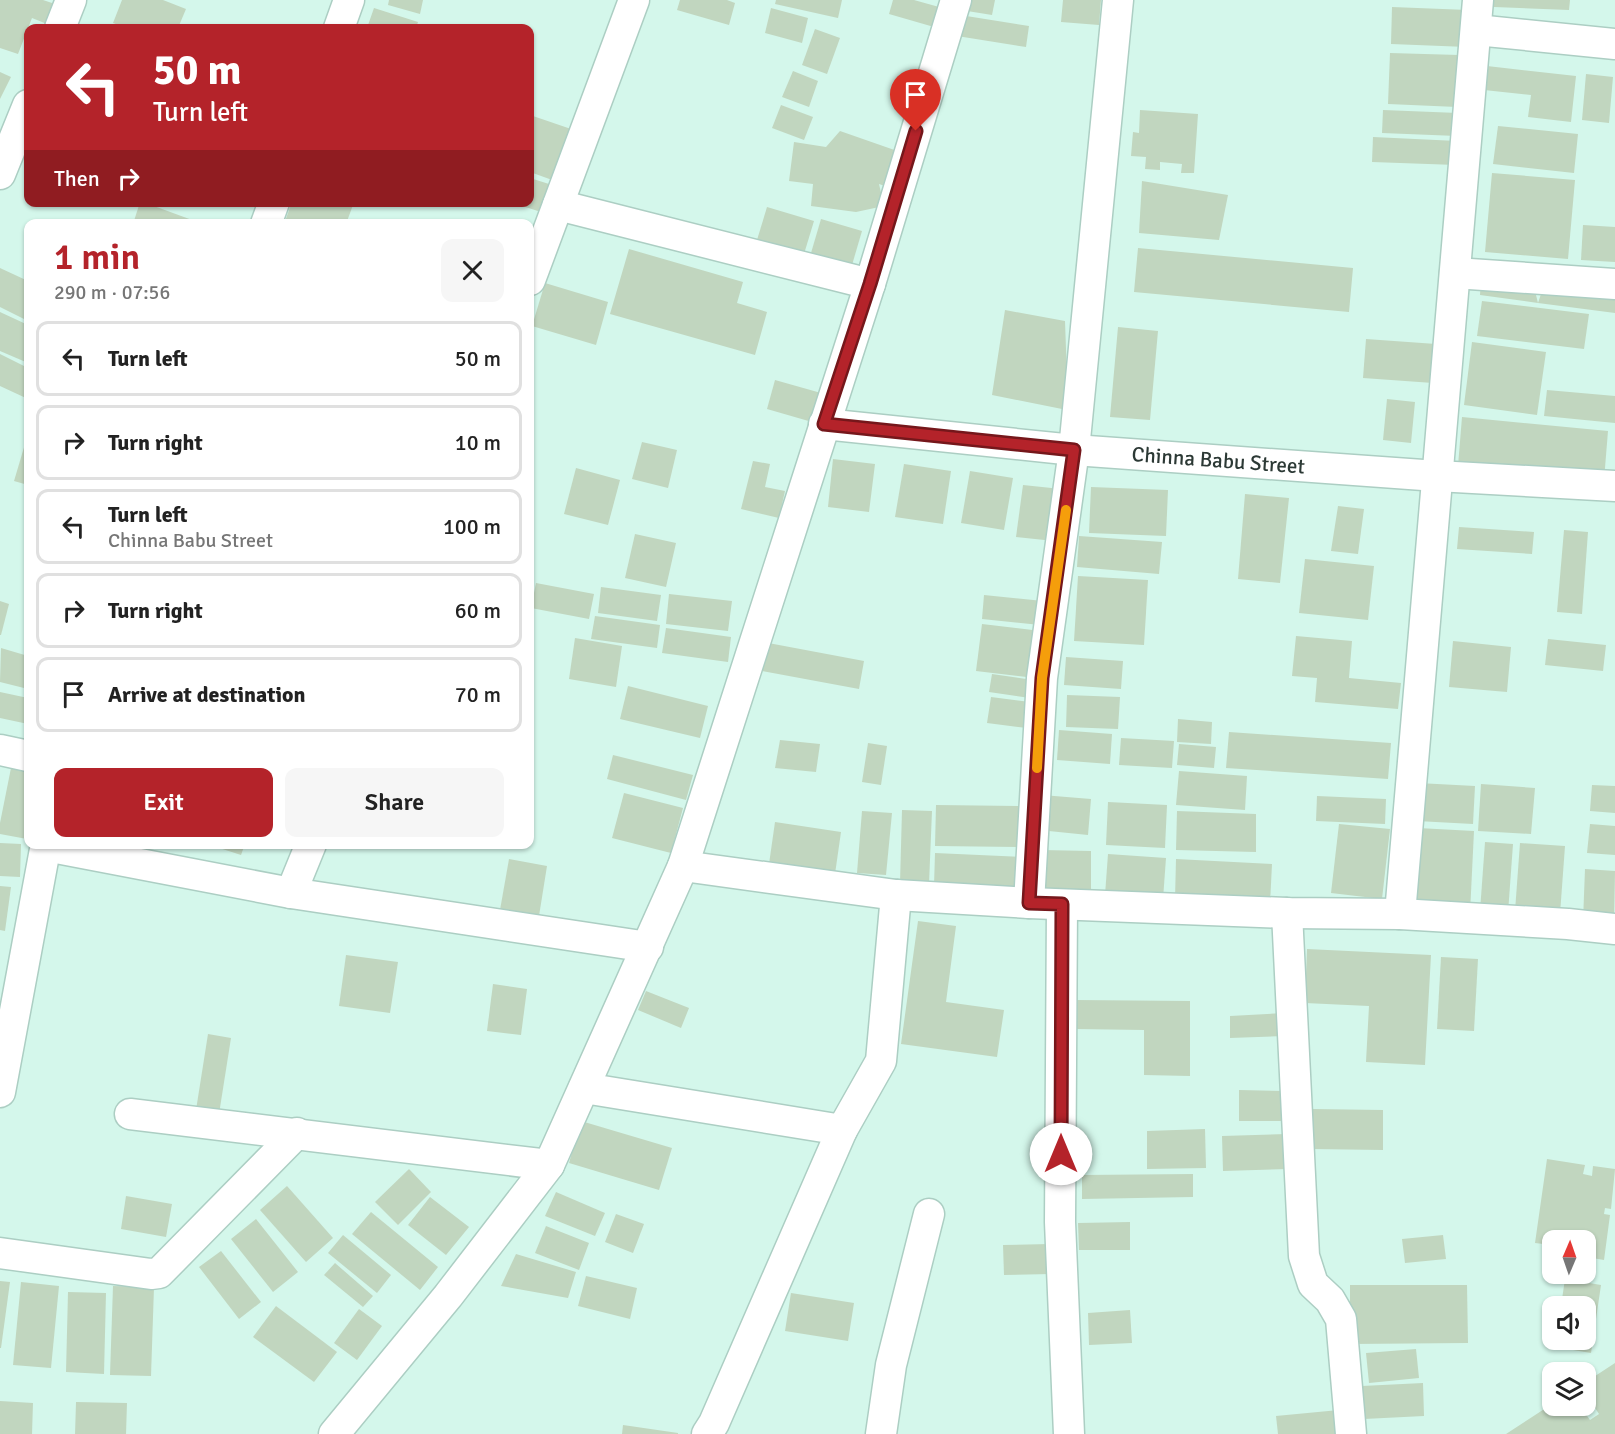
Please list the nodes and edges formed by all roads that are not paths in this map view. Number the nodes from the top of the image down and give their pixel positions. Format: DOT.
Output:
graph roads {
  1 [pos="71,0"];
  2 [pos="349,0"];
  3 [pos="634,0"];
  4 [pos="957,0"];
  5 [pos="1118,0"];
  6 [pos="1478,0"];
  7 [pos="62,24"];
  8 [pos="340,24"];
  9 [pos="1476,30"];
  10 [pos="1615,44"];
  11 [pos="24,115"];
  12 [pos="0,174"];
  13 [pos="558,205"];
  14 [pos="534,269"];
  15 [pos="1455,273"];
  16 [pos="870,284"];
  17 [pos="1615,284"];
  18 [pos="824,424"];
  19 [pos="1074,450"];
  20 [pos="1437,476"];
  21 [pos="1615,486"];
  22 [pos="0,750"];
  23 [pos="24,755"];
  24 [pos="45,849"];
  25 [pos="66,849"];
  26 [pos="309,849"];
  27 [pos="683,866"];
  28 [pos="291,893"];
  29 [pos="896,895"];
  30 [pos="1029,903"];
  31 [pos="1062,904"];
  32 [pos="1287,913"];
  33 [pos="1400,914"];
  34 [pos="1615,929"];
  35 [pos="648,947"];
  36 [pos="10,975"];
  37 [pos="584,1088"];
  38 [pos="0,1092"];
  39 [pos="130,1114"];
  40 [pos="842,1130"];
  41 [pos="297,1133"];
  42 [pos="549,1165"];
  43 [pos="929,1214"];
  44 [pos="0,1253"];
  45 [pos="334,1434"];
  46 [pos="707,1434"];
  47 [pos="881,1434"];
  48 [pos="1069,1434"];
  49 [pos="1351,1434"];
  1 -- 7 [label="street"];
  2 -- 8 [label="street"];
  3 -- 13 [label="street"];
  4 -- 16 [label="street"];
  5 -- 19 [label="street"];
  6 -- 9 [label="street"];
  9 -- 10 [label="street"];
  9 -- 15 [label="street"];
  11 -- 12 [label="street"];
  13 -- 14 [label="street"];
  13 -- 16 [label="street"];
  15 -- 17 [label="street"];
  15 -- 20 [label="street"];
  16 -- 18 [label="street"];
  18 -- 19 [label="street, Chinna Babu Street"];
  18 -- 27 [label="street"];
  19 -- 20 [label="street, Chinna Babu Street"];
  19 -- 30 [label="street"];
  20 -- 21 [label="street, Chinna Babu Street"];
  20 -- 33 [label="street"];
  22 -- 23 [label="street"];
  24 -- 36 [label="street"];
  25 -- 28 [label="street"];
  26 -- 28 [label="street"];
  27 -- 29 [label="street"];
  27 -- 35 [label="street"];
  28 -- 35 [label="street"];
  29 -- 30 [label="street"];
  29 -- 40 [label="street"];
  30 -- 31 [label="street"];
  31 -- 32 [label="street"];
  31 -- 48 [label="street"];
  32 -- 33 [label="street"];
  32 -- 49 [label="street"];
  33 -- 34 [label="street"];
  35 -- 37 [label="street"];
  36 -- 38 [label="street"];
  37 -- 40 [label="street"];
  37 -- 42 [label="street"];
  39 -- 41 [label="street"];
  40 -- 46 [label="street"];
  41 -- 42 [label="street"];
  41 -- 44 [label="street"];
  42 -- 45 [label="street"];
  43 -- 47 [label="street"];
}
